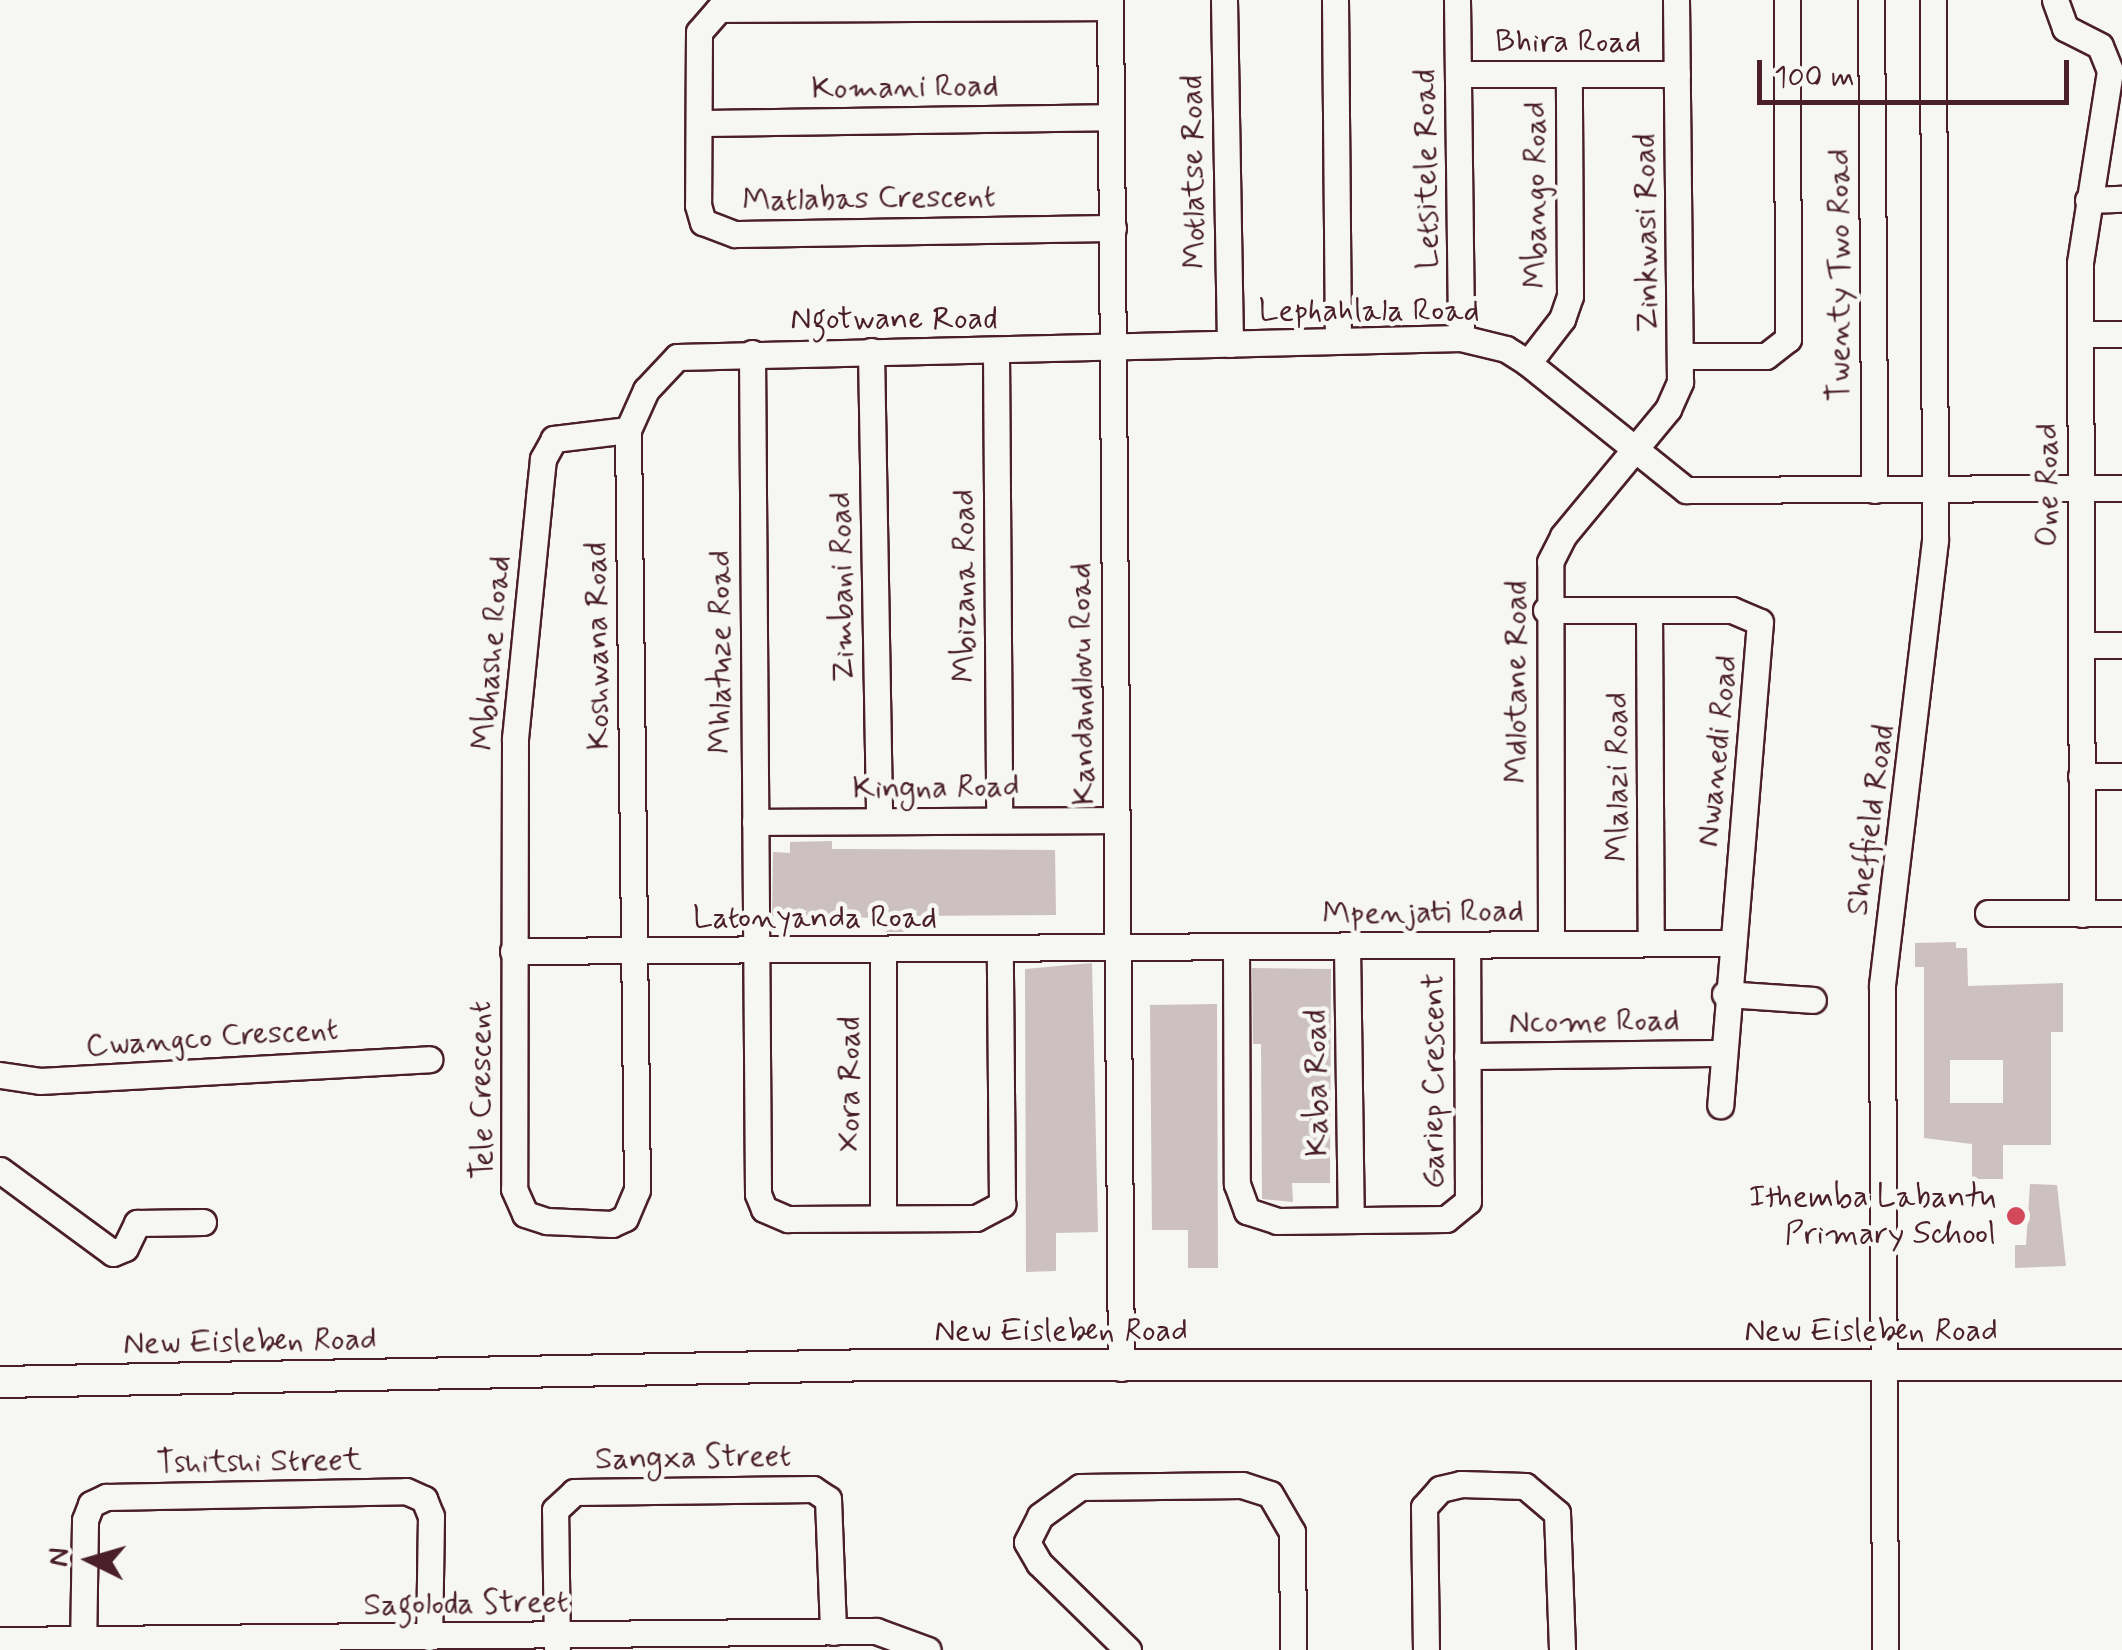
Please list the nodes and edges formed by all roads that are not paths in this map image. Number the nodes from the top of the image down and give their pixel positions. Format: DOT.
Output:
graph roads {
  1 [pos="1224,0"];
  2 [pos="1334,0"];
  3 [pos="1457,0"];
  4 [pos="1676,0"];
  5 [pos="1787,0"];
  6 [pos="1870,0"];
  7 [pos="1933,0"];
  8 [pos="2055,0"];
  9 [pos="1110,4"];
  10 [pos="2116,72"];
  11 [pos="1458,74"];
  12 [pos="1677,74"];
  13 [pos="1569,75"];
  14 [pos="1111,118"];
  15 [pos="700,123"];
  16 [pos="2122,199"];
  17 [pos="2088,200"];
  18 [pos="1112,228"];
  19 [pos="2080,334"];
  20 [pos="2122,334"];
  21 [pos="1461,338"];
  22 [pos="1338,340"];
  23 [pos="1230,344"];
  24 [pos="1112,348"];
  25 [pos="871,351"];
  26 [pos="996,352"];
  27 [pos="752,353"];
  28 [pos="1682,356"];
  29 [pos="677,357"];
  30 [pos="1528,363"];
  31 [pos="628,430"];
  32 [pos="1635,450"];
  33 [pos="2080,488"];
  34 [pos="2122,488"];
  35 [pos="1874,490"];
  36 [pos="1934,490"];
  37 [pos="1546,610"];
  38 [pos="1649,610"];
  39 [pos="2081,645"];
  40 [pos="2122,645"];
  41 [pos="2081,776"];
  42 [pos="2122,776"];
  43 [pos="999,819"];
  44 [pos="1117,820"];
  45 [pos="879,821"];
  46 [pos="754,822"];
  47 [pos="1988,913"];
  48 [pos="2082,914"];
  49 [pos="2122,914"];
  50 [pos="1651,943"];
  51 [pos="1729,943"];
  52 [pos="1551,944"];
  53 [pos="1467,945"];
  54 [pos="1347,946"];
  55 [pos="1236,948"];
  56 [pos="634,950"];
  57 [pos="1000,950"];
  58 [pos="1118,950"];
  59 [pos="513,951"];
  60 [pos="756,951"];
  61 [pos="883,951"];
  62 [pos="1725,994"];
  63 [pos="1813,1000"];
  64 [pos="1720,1053"];
  65 [pos="1467,1056"];
  66 [pos="429,1058"];
  67 [pos="0,1076"];
  68 [pos="1720,1105"];
  69 [pos="0,1170"];
  70 [pos="883,1216"];
  71 [pos="1351,1218"];
  72 [pos="203,1222"];
  73 [pos="2122,1365"];
  74 [pos="1884,1367"];
  75 [pos="1121,1368"];
  76 [pos="0,1382"];
  77 [pos="833,1632"];
  78 [pos="429,1638"];
  79 [pos="0,1640"];
  80 [pos="557,1642"];
  81 [pos="691,1642"];
  82 [pos="83,1644"];
  83 [pos="928,1650"];
  84 [pos="1128,1650"];
  85 [pos="1293,1650"];
  86 [pos="1426,1650"];
  87 [pos="1562,1650"];
  88 [pos="1884,1650"];
  1 -- 23 [label="street, Motlatse Road"];
  2 -- 22 [label="street"];
  3 -- 11 [label="street, Letsitele Road"];
  4 -- 12 [label="street, Zinkwasi Road"];
  5 -- 28 [label="street"];
  6 -- 35 [label="street, Twenty Two Road"];
  7 -- 36 [label="street, Sheffield Road"];
  8 -- 10 [label="street"];
  9 -- 14 [label="street, Kandandlovu Road"];
  9 -- 15 [label="street, Matlabas Crescent"];
  10 -- 17 [label="street, One Road"];
  11 -- 13 [label="street, Bhira Road"];
  11 -- 21 [label="street, Letsitele Road"];
  12 -- 13 [label="street, Bhira Road"];
  12 -- 28 [label="street, Zinkwasi Road"];
  13 -- 30 [label="street, Mbango Road"];
  14 -- 15 [label="street, Komani Road"];
  14 -- 18 [label="street, Kandandlovu Road"];
  15 -- 18 [label="street, Matlabas Crescent"];
  16 -- 17 [label="street"];
  17 -- 19 [label="street, One Road"];
  18 -- 24 [label="street, Kandandlovu Road"];
  19 -- 20 [label="street"];
  19 -- 33 [label="street, One Road"];
  21 -- 22 [label="street, Lephahlala Road"];
  21 -- 30 [label="street, Lephahlala Road"];
  22 -- 23 [label="street, Lephahlala Road"];
  23 -- 24 [label="street, Lephahlala Road"];
  24 -- 26 [label="street, Ngotwane Road"];
  24 -- 44 [label="street, Kandandlovu Road"];
  25 -- 26 [label="street, Ngotwane Road"];
  25 -- 27 [label="street, Ngotwane Road"];
  25 -- 45 [label="street, Zimbani Road"];
  26 -- 43 [label="street, Mbizana Road"];
  27 -- 29 [label="street, Ngotwane Road"];
  27 -- 46 [label="street, Mhlatuze Road"];
  28 -- 32 [label="street, Zinkwasi Road"];
  29 -- 31 [label="street, Koshwana Road"];
  30 -- 32 [label="street, Lephahlala Road"];
  31 -- 56 [label="street, Koshwana Road"];
  31 -- 59 [label="street, Mbhashe Road"];
  32 -- 35 [label="street, Lephahlala Road"];
  32 -- 37 [label="street, Mdlotane Road"];
  33 -- 34 [label="street, Lephahlala Road"];
  33 -- 36 [label="street, Lephahlala Road"];
  33 -- 39 [label="street, One Road"];
  35 -- 36 [label="street, Lephahlala Road"];
  36 -- 74 [label="street, Sheffield Road"];
  37 -- 38 [label="street, Nwanedi Road"];
  37 -- 52 [label="street, Mdlotane Road"];
  38 -- 50 [label="street, Mlalazi Road"];
  38 -- 51 [label="street, Nwanedi Road"];
  39 -- 40 [label="street"];
  39 -- 41 [label="street, One Road"];
  41 -- 42 [label="street"];
  41 -- 48 [label="street, One Road"];
  43 -- 44 [label="street, Kingna Road"];
  43 -- 45 [label="street, Kingna Road"];
  44 -- 58 [label="street, Kandandlovu Road"];
  45 -- 46 [label="street, Kingna Road"];
  46 -- 60 [label="street, Mhlatuze Road"];
  47 -- 48 [label="street"];
  48 -- 49 [label="street"];
  50 -- 51 [label="street, Mpenjati Road"];
  50 -- 52 [label="street, Mpenjati Road"];
  51 -- 62 [label="street, Nwanedi Road"];
  52 -- 53 [label="street, Mpenjati Road"];
  53 -- 54 [label="street, Mpenjati Road"];
  53 -- 65 [label="street, Gariep Crescent"];
  54 -- 55 [label="street, Mpenjati Road"];
  54 -- 71 [label="street, Kaba Road"];
  55 -- 58 [label="street, Mpenjati Road"];
  55 -- 71 [label="street, Gariep Crescent"];
  56 -- 59 [label="street, Latonyanda Road"];
  56 -- 59 [label="street, Tele Crescent"];
  56 -- 60 [label="street, Latonyanda Road"];
  57 -- 58 [label="street, Latonyanda Road"];
  57 -- 61 [label="street, Latonyanda Road"];
  57 -- 70 [label="street"];
  58 -- 75 [label="street, Kandandlovu Road"];
  60 -- 61 [label="street, Latonyanda Road"];
  60 -- 70 [label="street, Mhlatuze Road"];
  61 -- 70 [label="street, Xora Road"];
  62 -- 63 [label="street"];
  62 -- 64 [label="street, Nwanedi Road"];
  64 -- 65 [label="street, Ncome Road"];
  64 -- 68 [label="street, Nwanedi Road"];
  65 -- 71 [label="street, Gariep Crescent"];
  66 -- 67 [label="street, Cwangco Crescent"];
  69 -- 72 [label="street"];
  73 -- 74 [label="main road, New Eisleben Road"];
  74 -- 75 [label="main road, New Eisleben Road"];
  74 -- 88 [label="street, Sheffield Road"];
  75 -- 76 [label="main road, New Eisleben Road"];
  77 -- 80 [label="street, Sangxa Street"];
  77 -- 81 [label="street, Sagoloda Street"];
  77 -- 83 [label="street, Sagoloda Street"];
  78 -- 80 [label="street, Sagoloda Street"];
  78 -- 82 [label="street, Sagoloda Street"];
  78 -- 82 [label="street, Tshitshi Street"];
  79 -- 82 [label="street, Sagoloda Street"];
  80 -- 81 [label="street, Sagoloda Street"];
  84 -- 85 [label="street"];
  86 -- 87 [label="street"];
}
